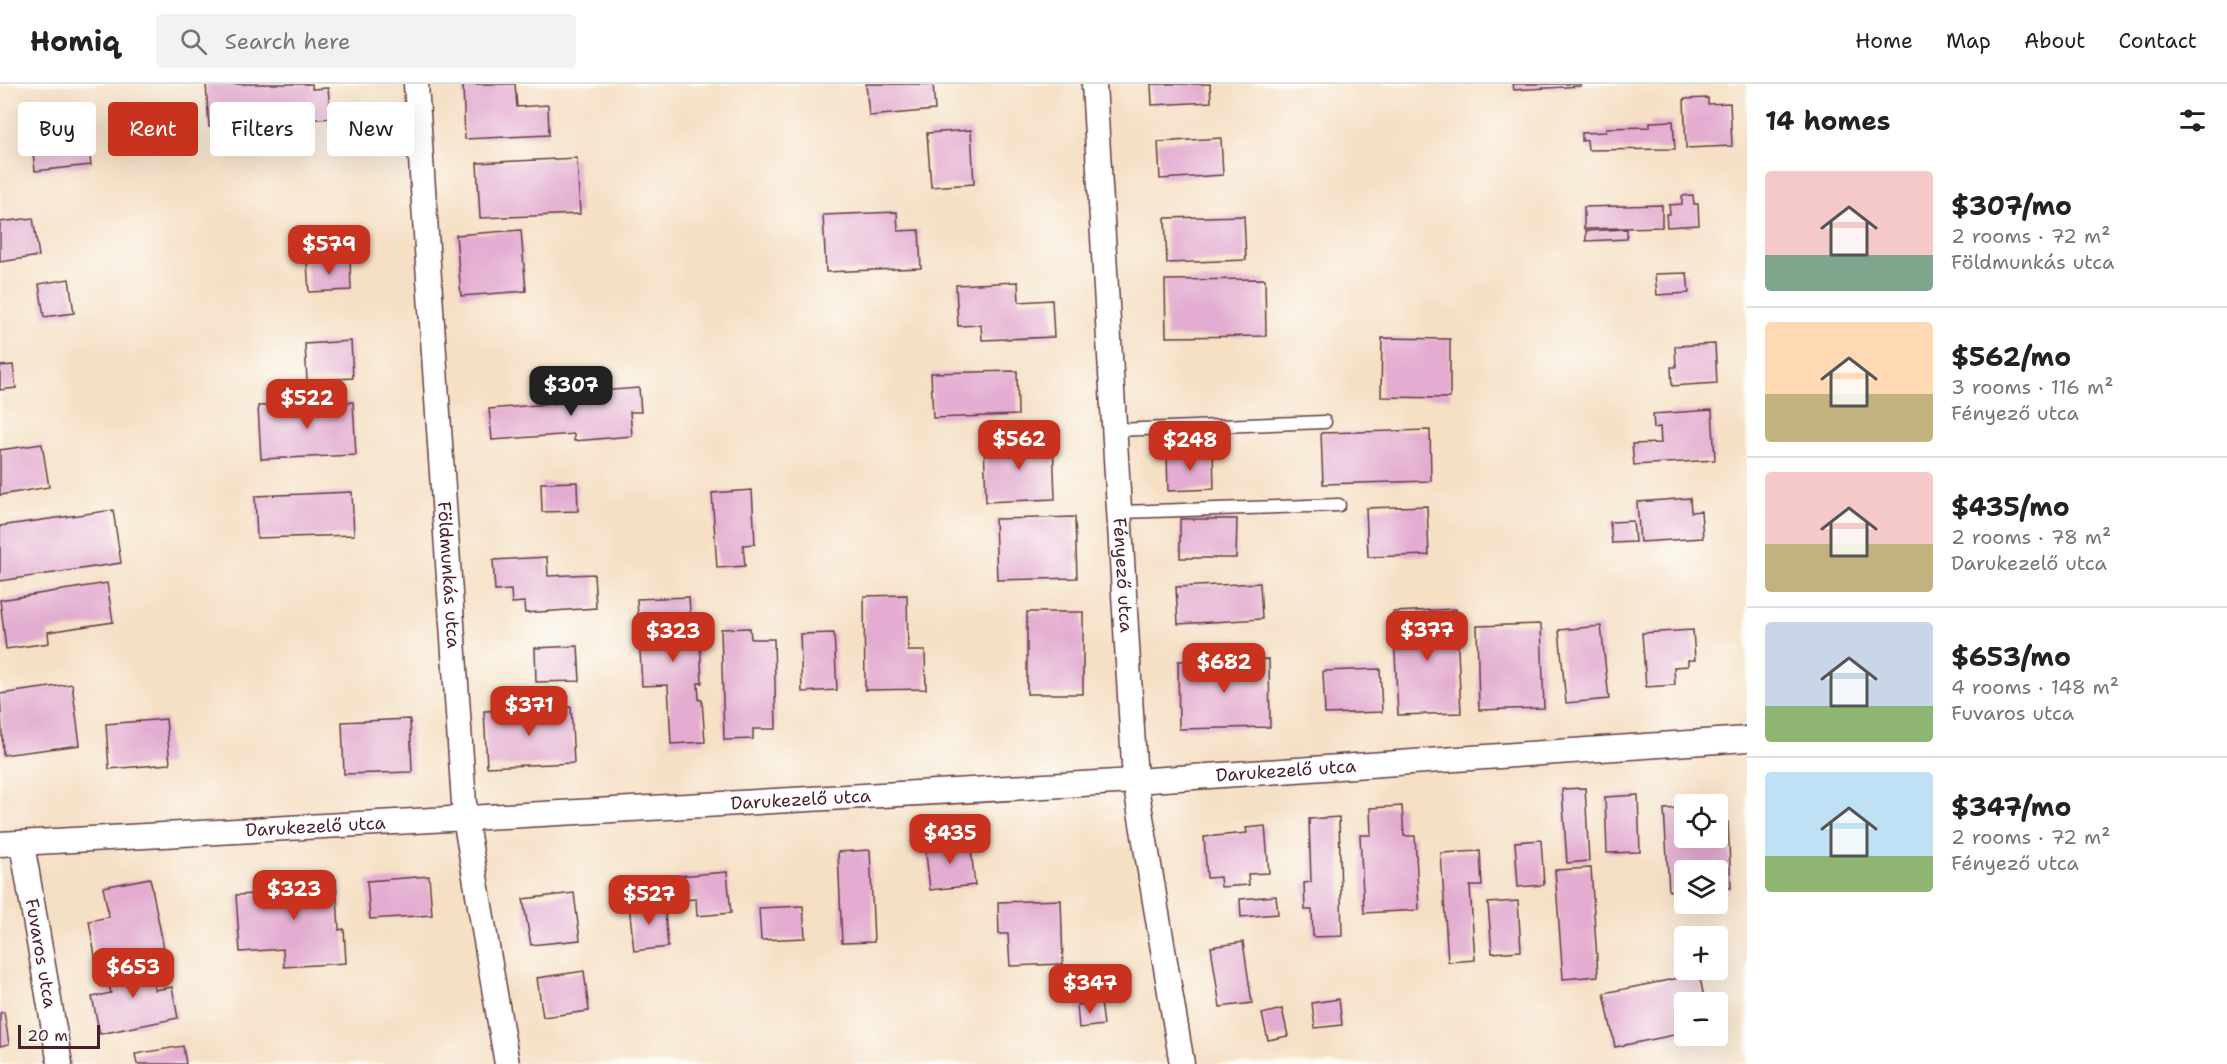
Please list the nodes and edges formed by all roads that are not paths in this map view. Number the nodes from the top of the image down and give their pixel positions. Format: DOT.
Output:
graph roads {
  1 [pos="416,84"];
  2 [pos="1094,84"];
  3 [pos="1325,422"];
  4 [pos="1115,430"];
  5 [pos="1339,504"];
  6 [pos="1120,512"];
  7 [pos="1747,739"];
  8 [pos="1135,781"];
  9 [pos="465,818"];
  10 [pos="11,844"];
  11 [pos="60,1064"];
  12 [pos="507,1064"];
  13 [pos="1182,1064"];
  1 -- 9 [label="street, Földmunkás utca"];
  2 -- 4 [label="street, Fényező utca"];
  3 -- 4 [label="lane"];
  4 -- 6 [label="street, Fényező utca"];
  5 -- 6 [label="lane"];
  6 -- 8 [label="street, Fényező utca"];
  7 -- 8 [label="street, Darukezelő utca"];
  8 -- 9 [label="street, Darukezelő utca"];
  8 -- 13 [label="street, Fényező utca"];
  9 -- 10 [label="street, Darukezelő utca"];
  9 -- 12 [label="street, Földmunkás utca"];
  10 -- 11 [label="street, Fuvaros utca"];
}
